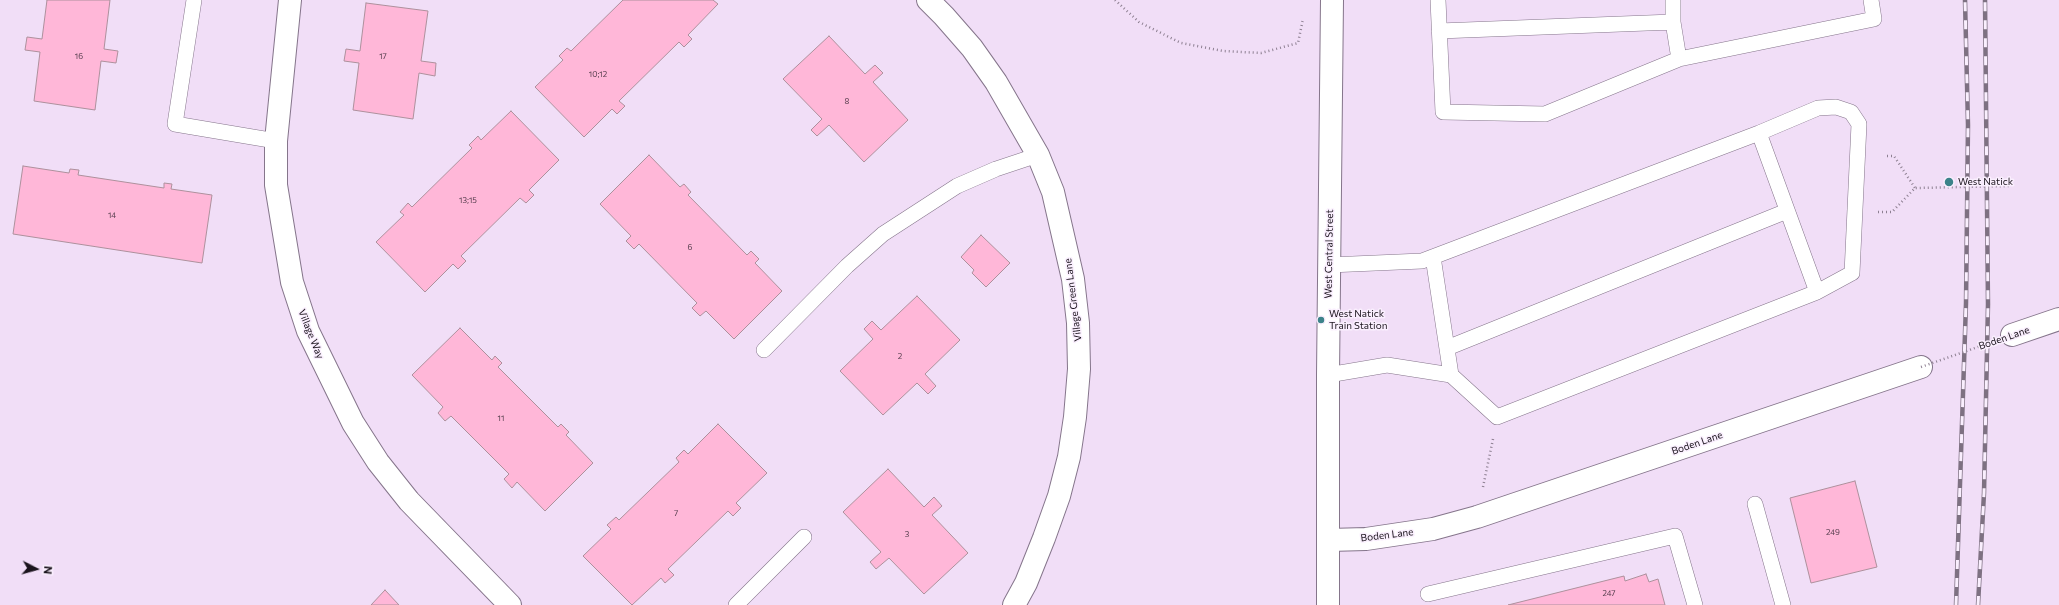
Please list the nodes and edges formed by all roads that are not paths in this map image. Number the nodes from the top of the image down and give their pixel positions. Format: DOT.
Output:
graph roads {
  1 [pos="194,0"];
  2 [pos="290,0"];
  3 [pos="928,0"];
  4 [pos="1332,0"];
  5 [pos="1438,0"];
  6 [pos="1673,0"];
  7 [pos="1871,0"];
  8 [pos="1674,22"];
  9 [pos="1439,30"];
  10 [pos="1679,59"];
  11 [pos="1759,133"];
  12 [pos="276,142"];
  13 [pos="1038,155"];
  14 [pos="1787,211"];
  15 [pos="1433,257"];
  16 [pos="1329,265"];
  17 [pos="1817,292"];
  18 [pos="2059,319"];
  19 [pos="2012,335"];
  20 [pos="1447,348"];
  21 [pos="764,350"];
  22 [pos="1921,367"];
  23 [pos="1328,375"];
  24 [pos="1451,375"];
  25 [pos="1756,504"];
  26 [pos="804,537"];
  27 [pos="1329,540"];
  28 [pos="1428,594"];
  29 [pos="510,605"];
  30 [pos="736,605"];
  31 [pos="1014,605"];
  32 [pos="1328,605"];
  33 [pos="1695,605"];
  34 [pos="1783,605"];
  1 -- 12 [label="lane"];
  2 -- 12 [label="street, Village Way"];
  3 -- 13 [label="street, Village Green Lane"];
  4 -- 16 [label="street, West Central Street"];
  5 -- 9 [label="lane"];
  6 -- 8 [label="lane"];
  7 -- 10 [label="lane"];
  8 -- 9 [label="lane"];
  8 -- 10 [label="lane"];
  9 -- 10 [label="lane"];
  11 -- 14 [label="lane"];
  11 -- 15 [label="lane"];
  11 -- 17 [label="lane"];
  12 -- 29 [label="street, Village Way"];
  13 -- 21 [label="lane"];
  13 -- 31 [label="street, Village Green Lane"];
  14 -- 17 [label="lane"];
  14 -- 20 [label="lane"];
  15 -- 16 [label="lane"];
  15 -- 20 [label="lane"];
  16 -- 23 [label="street, West Central Street"];
  17 -- 24 [label="lane"];
  18 -- 19 [label="street, Boden Lane"];
  20 -- 24 [label="lane"];
  22 -- 27 [label="street, Boden Lane"];
  23 -- 24 [label="lane"];
  23 -- 27 [label="street, West Central Street"];
  25 -- 34 [label="lane"];
  26 -- 30 [label="lane"];
  27 -- 32 [label="street, West Central Street"];
  28 -- 33 [label="lane"];
}
